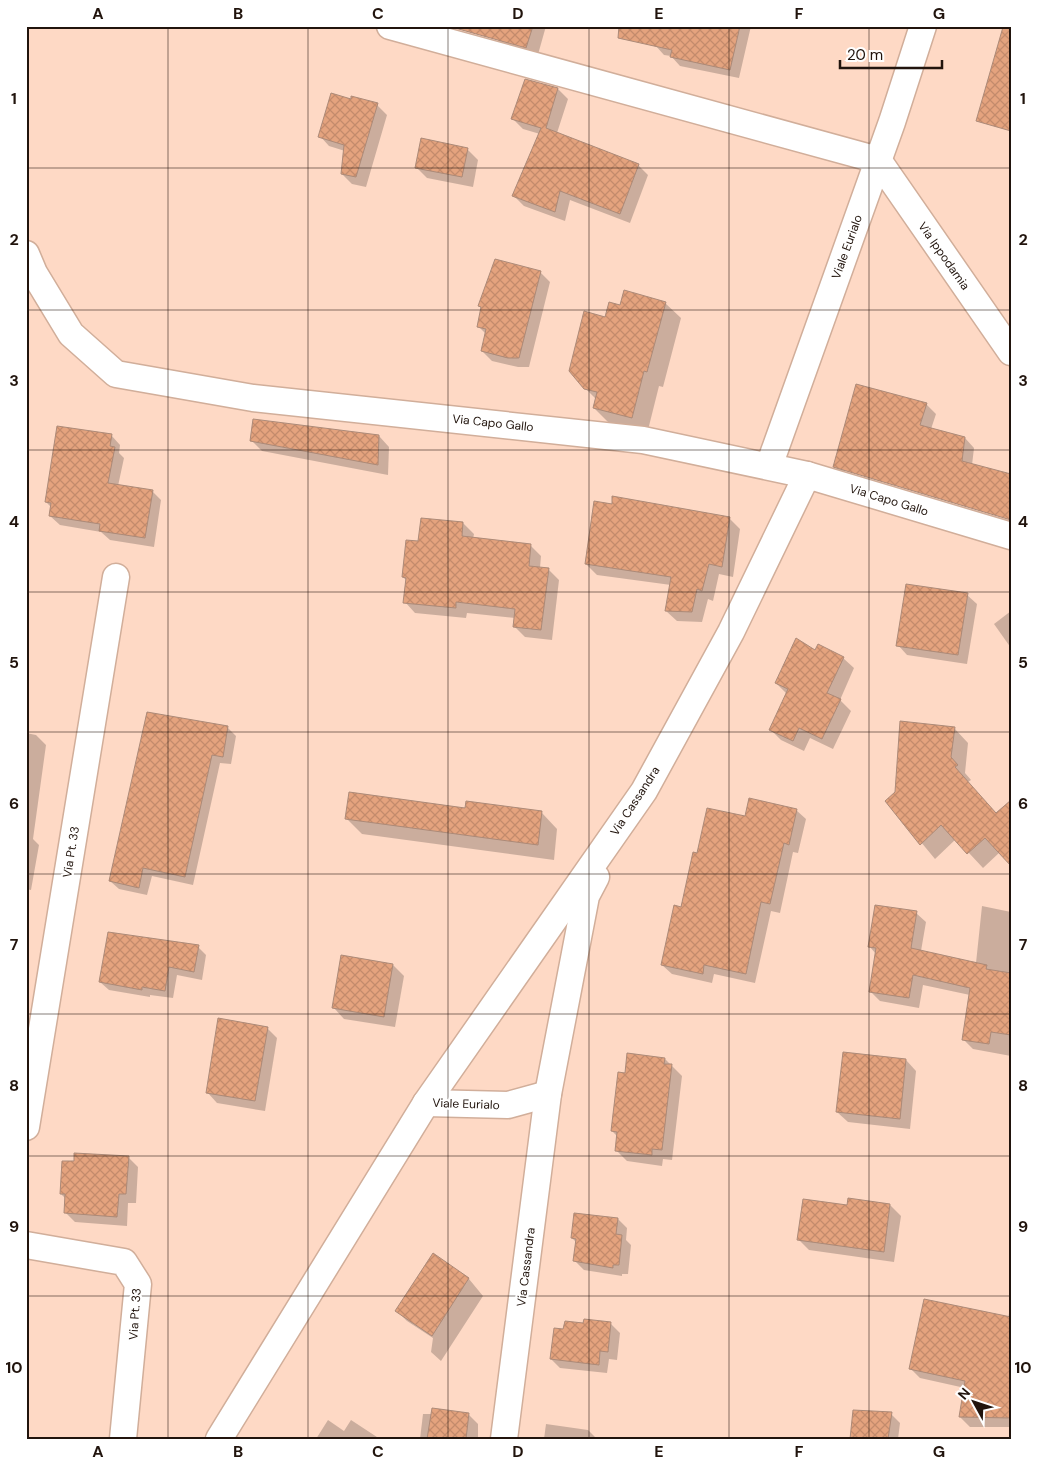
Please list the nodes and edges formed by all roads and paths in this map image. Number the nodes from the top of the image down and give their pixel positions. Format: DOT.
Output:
graph roads {
  1 [pos="390,26"];
  2 [pos="923,26"];
  3 [pos="878,160"];
  4 [pos="26,254"];
  5 [pos="1011,352"];
  6 [pos="769,466"];
  7 [pos="807,475"];
  8 [pos="1011,536"];
  9 [pos="116,578"];
  10 [pos="644,791"];
  11 [pos="548,1094"];
  12 [pos="426,1103"];
  13 [pos="26,1126"];
  14 [pos="26,1245"];
  15 [pos="123,1439"];
  16 [pos="219,1439"];
  17 [pos="504,1439"];
  1 -- 3 [label="street"];
  2 -- 3 [label="street, Viale Eurialo"];
  3 -- 5 [label="street, Via Ippodamia"];
  3 -- 6 [label="street, Viale Eurialo"];
  4 -- 6 [label="street, Via Capo Gallo"];
  6 -- 7 [label="street, Via Capo Gallo"];
  7 -- 8 [label="street, Via Capo Gallo"];
  7 -- 10 [label="street, Via Cassandra"];
  9 -- 13 [label="street, Via Pt. 33"];
  10 -- 11 [label="street"];
  10 -- 12 [label="street, Via Cassandra"];
  11 -- 12 [label="street, Viale Eurialo"];
  11 -- 17 [label="street, Via Cassandra"];
  12 -- 16 [label="street, Viale Eurialo"];
  14 -- 15 [label="street, Via Pt. 33"];
}
